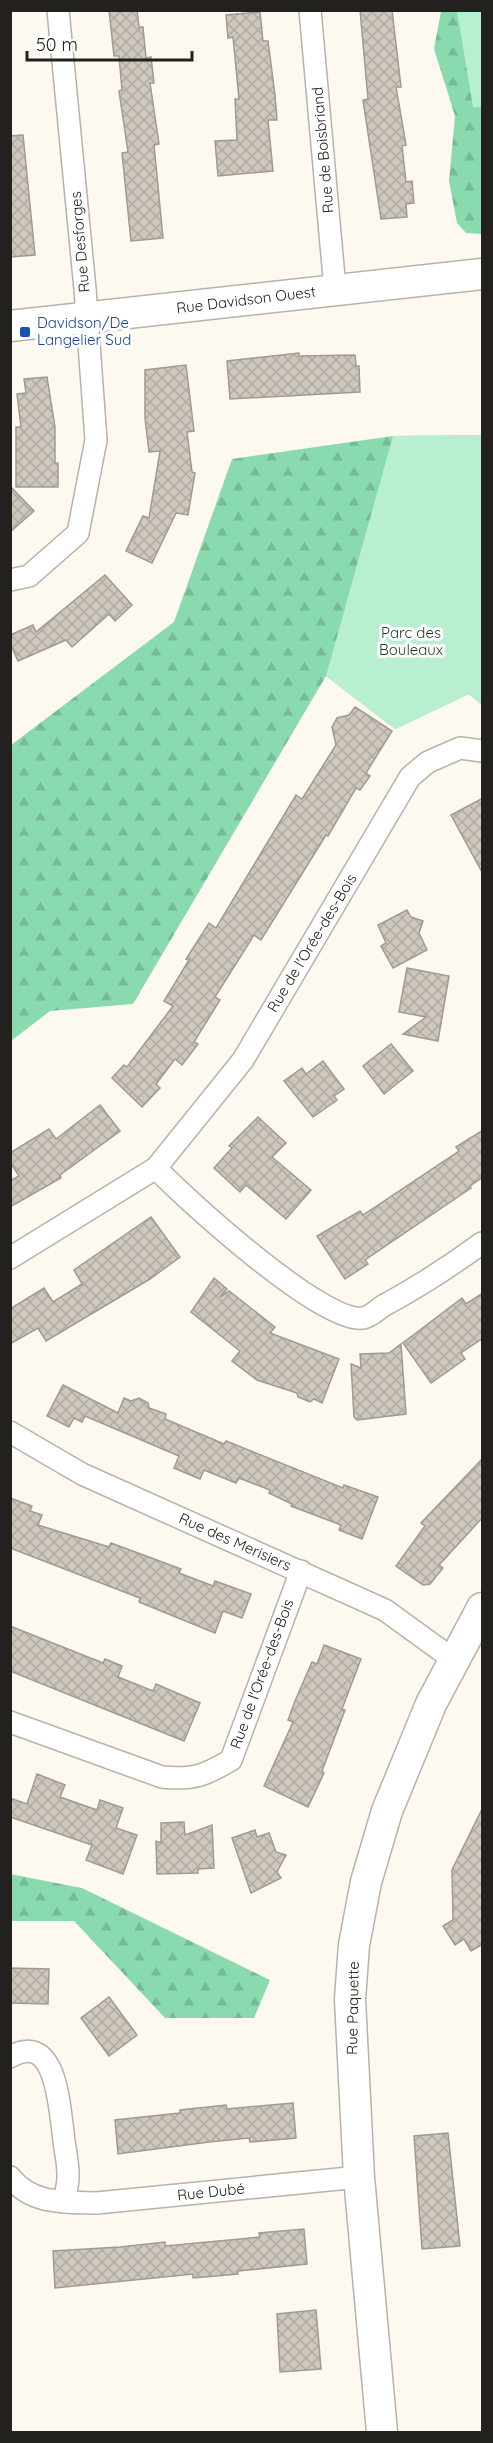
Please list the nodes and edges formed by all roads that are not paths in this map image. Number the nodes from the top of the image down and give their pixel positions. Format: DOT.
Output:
graph roads {
  1 [pos="58,10"];
  2 [pos="310,10"];
  3 [pos="483,274"];
  4 [pos="335,289"];
  5 [pos="87,318"];
  6 [pos="10,326"];
  7 [pos="10,580"];
  8 [pos="483,751"];
  9 [pos="156,1167"];
  10 [pos="483,1243"];
  11 [pos="10,1258"];
  12 [pos="10,1432"];
  13 [pos="301,1571"];
  14 [pos="483,1608"];
  15 [pos="454,1660"];
  16 [pos="10,1722"];
  17 [pos="10,2057"];
  18 [pos="10,2177"];
  19 [pos="359,2177"];
  20 [pos="64,2202"];
  21 [pos="382,2433"];
  1 -- 5 [label="street, Rue Desforges"];
  2 -- 4 [label="street, Rue de Boisbriand"];
  3 -- 4 [label="street, Rue Davidson Ouest"];
  4 -- 5 [label="street, Rue Davidson Ouest"];
  5 -- 6 [label="street, Rue Davidson Ouest"];
  5 -- 7 [label="street, Rue Desforges"];
  8 -- 9 [label="street, Rue de l'Orée-des-Bois"];
  9 -- 10 [label="street"];
  9 -- 11 [label="street, Rue de l'Orée-des-Bois"];
  12 -- 13 [label="street, Rue des Merisiers"];
  13 -- 15 [label="street, Rue des Merisiers"];
  13 -- 16 [label="street, Rue de l'Orée-des-Bois"];
  14 -- 15 [label="street, Rue Paquette"];
  15 -- 19 [label="street, Rue Paquette"];
  17 -- 20 [label="street"];
  18 -- 20 [label="street, Rue Dubé"];
  19 -- 20 [label="street, Rue Dubé"];
  19 -- 21 [label="street, Rue Paquette"];
}
